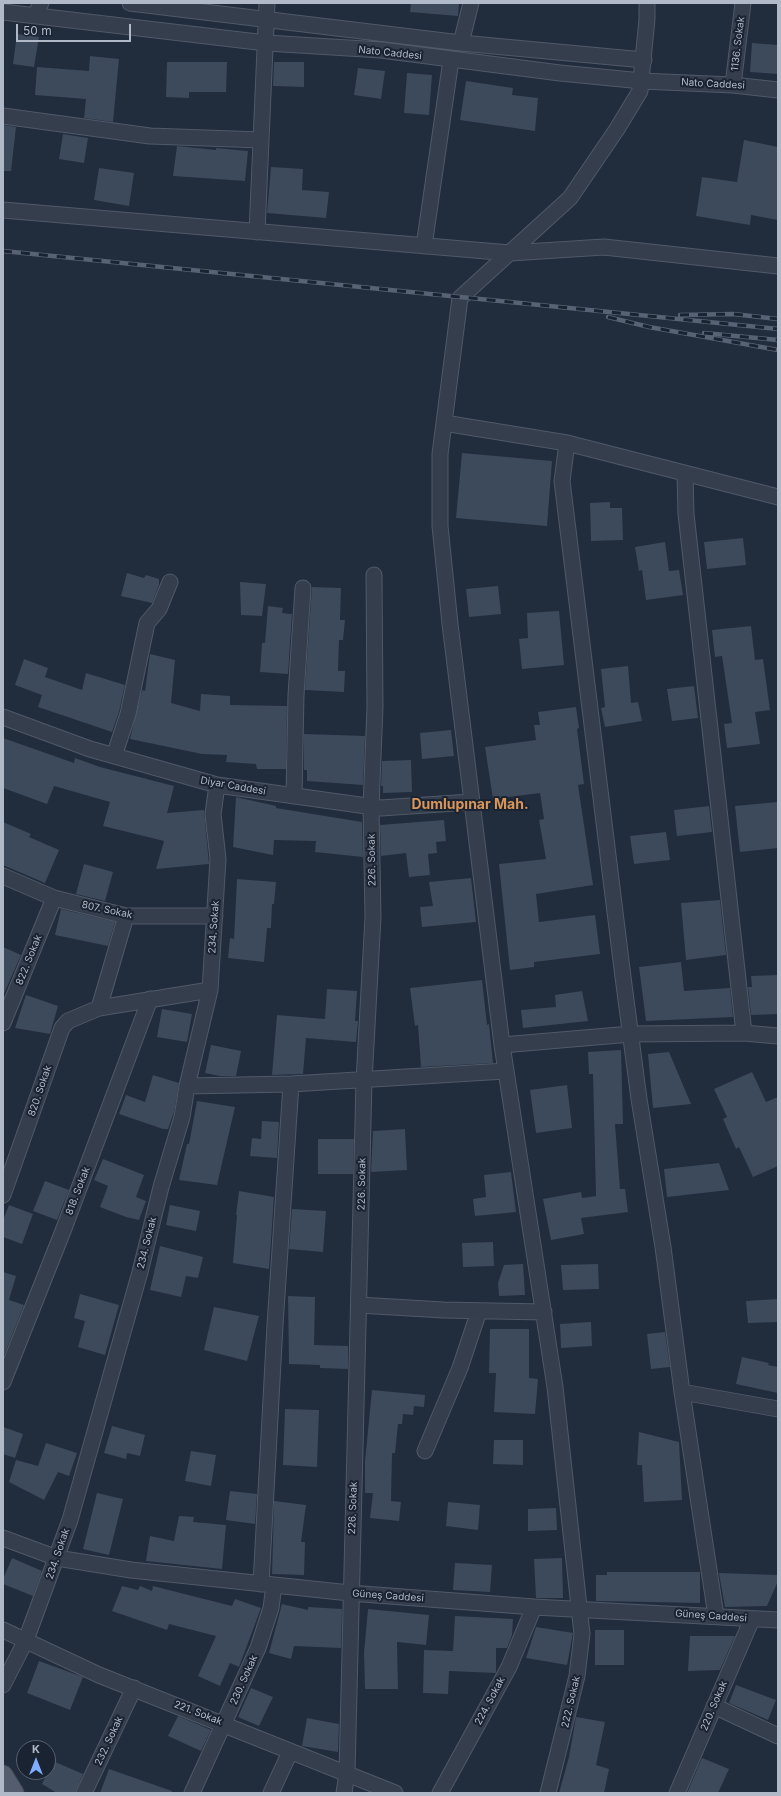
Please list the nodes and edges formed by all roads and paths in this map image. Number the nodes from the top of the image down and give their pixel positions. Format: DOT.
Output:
graph roads {
  1 [pos="130,3"];
  2 [pos="267,3"];
  3 [pos="471,3"];
  4 [pos="647,3"];
  5 [pos="743,3"];
  6 [pos="38,10"];
  7 [pos="3,12"];
  8 [pos="266,18"];
  9 [pos="266,43"];
  10 [pos="461,43"];
  11 [pos="452,60"];
  12 [pos="644,60"];
  13 [pos="642,81"];
  14 [pos="734,85"];
  15 [pos="778,90"];
  16 [pos="3,116"];
  17 [pos="261,140"];
  18 [pos="3,210"];
  19 [pos="257,232"];
  20 [pos="424,246"];
  21 [pos="510,253"];
  22 [pos="778,266"];
  23 [pos="444,423"];
  24 [pos="567,443"];
  25 [pos="685,473"];
  26 [pos="778,497"];
  27 [pos="374,575"];
  28 [pos="170,582"];
  29 [pos="303,588"];
  30 [pos="3,717"];
  31 [pos="114,756"];
  32 [pos="217,785"];
  33 [pos="294,796"];
  34 [pos="471,802"];
  35 [pos="371,807"];
  36 [pos="3,876"];
  37 [pos="54,898"];
  38 [pos="126,916"];
  39 [pos="215,916"];
  40 [pos="210,990"];
  41 [pos="150,999"];
  42 [pos="99,1008"];
  43 [pos="3,1022"];
  44 [pos="744,1033"];
  45 [pos="631,1034"];
  46 [pos="778,1036"];
  47 [pos="502,1045"];
  48 [pos="506,1071"];
  49 [pos="364,1081"];
  50 [pos="291,1084"];
  51 [pos="187,1086"];
  52 [pos="3,1195"];
  53 [pos="359,1306"];
  54 [pos="479,1311"];
  55 [pos="544,1312"];
  56 [pos="3,1382"];
  57 [pos="682,1392"];
  58 [pos="778,1409"];
  59 [pos="425,1451"];
  60 [pos="3,1538"];
  61 [pos="57,1558"];
  62 [pos="268,1585"];
  63 [pos="350,1593"];
  64 [pos="534,1606"];
  65 [pos="580,1609"];
  66 [pos="716,1616"];
  67 [pos="752,1618"];
  68 [pos="778,1620"];
  69 [pos="3,1630"];
  70 [pos="26,1640"];
  71 [pos="3,1685"];
  72 [pos="134,1688"];
  73 [pos="714,1706"];
  74 [pos="225,1724"];
  75 [pos="778,1736"];
  76 [pos="290,1752"];
  77 [pos="347,1773"];
  78 [pos="3,1775"];
  79 [pos="14,1793"];
  80 [pos="84,1793"];
  81 [pos="192,1793"];
  82 [pos="271,1793"];
  83 [pos="344,1793"];
  84 [pos="395,1793"];
  85 [pos="440,1793"];
  86 [pos="548,1793"];
  87 [pos="677,1793"];
  1 -- 8 [label="street"];
  2 -- 8 [label="street"];
  3 -- 10 [label="street"];
  4 -- 12 [label="street, 222. Sokak"];
  5 -- 14 [label="street, 1136. Sokak"];
  6 -- 7 [label="street, Nato Caddesi"];
  6 -- 9 [label="street, Nato Caddesi"];
  8 -- 9 [label="street"];
  8 -- 10 [label="street"];
  9 -- 11 [label="street, Nato Caddesi"];
  9 -- 17 [label="street"];
  10 -- 12 [label="street"];
  11 -- 13 [label="street, Nato Caddesi"];
  11 -- 20 [label="street"];
  12 -- 13 [label="street, 222. Sokak"];
  13 -- 14 [label="street, Nato Caddesi"];
  13 -- 21 [label="street, 222. Sokak"];
  14 -- 15 [label="street, Nato Caddesi"];
  16 -- 17 [label="street"];
  17 -- 19 [label="street"];
  18 -- 19 [label="street"];
  19 -- 20 [label="street"];
  20 -- 21 [label="street"];
  21 -- 22 [label="street"];
  21 -- 23 [label="street, 222. Sokak"];
  23 -- 24 [label="street"];
  23 -- 34 [label="street, 222. Sokak"];
  24 -- 25 [label="street"];
  24 -- 45 [label="street"];
  25 -- 26 [label="street"];
  25 -- 44 [label="street"];
  27 -- 35 [label="street, 226. Sokak"];
  28 -- 31 [label="street"];
  29 -- 33 [label="street"];
  30 -- 31 [label="street, Diyar Caddesi"];
  31 -- 32 [label="street, Diyar Caddesi"];
  32 -- 33 [label="street, Diyar Caddesi"];
  32 -- 39 [label="street, 234. Sokak"];
  33 -- 35 [label="street, Diyar Caddesi"];
  34 -- 35 [label="street, Diyar Caddesi"];
  34 -- 47 [label="street, 222. Sokak"];
  35 -- 49 [label="street, 226. Sokak"];
  36 -- 37 [label="street, 807. Sokak"];
  37 -- 38 [label="street, 807. Sokak"];
  37 -- 43 [label="street, 822. Sokak"];
  38 -- 39 [label="street, 807. Sokak"];
  38 -- 42 [label="street"];
  39 -- 40 [label="street, 234. Sokak"];
  40 -- 41 [label="street, 820. Sokak"];
  40 -- 51 [label="street, 234. Sokak"];
  41 -- 42 [label="street, 820. Sokak"];
  41 -- 56 [label="street, 818. Sokak"];
  42 -- 52 [label="street, 820. Sokak"];
  44 -- 45 [label="street"];
  44 -- 46 [label="street"];
  45 -- 47 [label="street"];
  45 -- 57 [label="street"];
  47 -- 48 [label="street, 222. Sokak"];
  48 -- 49 [label="street"];
  48 -- 55 [label="street, 222. Sokak"];
  49 -- 50 [label="street"];
  49 -- 53 [label="street, 226. Sokak"];
  50 -- 51 [label="street"];
  50 -- 62 [label="street, 230. Sokak"];
  51 -- 61 [label="street, 234. Sokak"];
  53 -- 54 [label="street"];
  53 -- 63 [label="street, 226. Sokak"];
  54 -- 55 [label="street"];
  54 -- 59 [label="street"];
  55 -- 65 [label="street, 222. Sokak"];
  57 -- 58 [label="street"];
  57 -- 66 [label="street"];
  60 -- 61 [label="street, Güneş Caddesi"];
  61 -- 62 [label="street, Güneş Caddesi"];
  61 -- 70 [label="street, 234. Sokak"];
  62 -- 63 [label="street, Güneş Caddesi"];
  62 -- 74 [label="street, 230. Sokak"];
  63 -- 64 [label="street, Güneş Caddesi"];
  63 -- 77 [label="street, 226. Sokak"];
  64 -- 65 [label="street, Güneş Caddesi"];
  64 -- 85 [label="street, 224. Sokak"];
  65 -- 66 [label="street, Güneş Caddesi"];
  65 -- 86 [label="street, 222. Sokak"];
  66 -- 67 [label="street, Güneş Caddesi"];
  67 -- 68 [label="street, Güneş Caddesi"];
  67 -- 73 [label="street, 220. Sokak"];
  69 -- 70 [label="street, 221. Sokak"];
  70 -- 71 [label="street, 234. Sokak"];
  70 -- 72 [label="street, 221. Sokak"];
  72 -- 74 [label="street, 221. Sokak"];
  72 -- 80 [label="street, 232. Sokak"];
  73 -- 75 [label="street"];
  73 -- 87 [label="street, 220. Sokak"];
  74 -- 76 [label="street, 221. Sokak"];
  74 -- 81 [label="street, 230. Sokak"];
  76 -- 77 [label="street, 221. Sokak"];
  76 -- 82 [label="street"];
  77 -- 83 [label="street, 226. Sokak"];
  77 -- 84 [label="street, 221. Sokak"];
  78 -- 79 [label="main road"];
}
